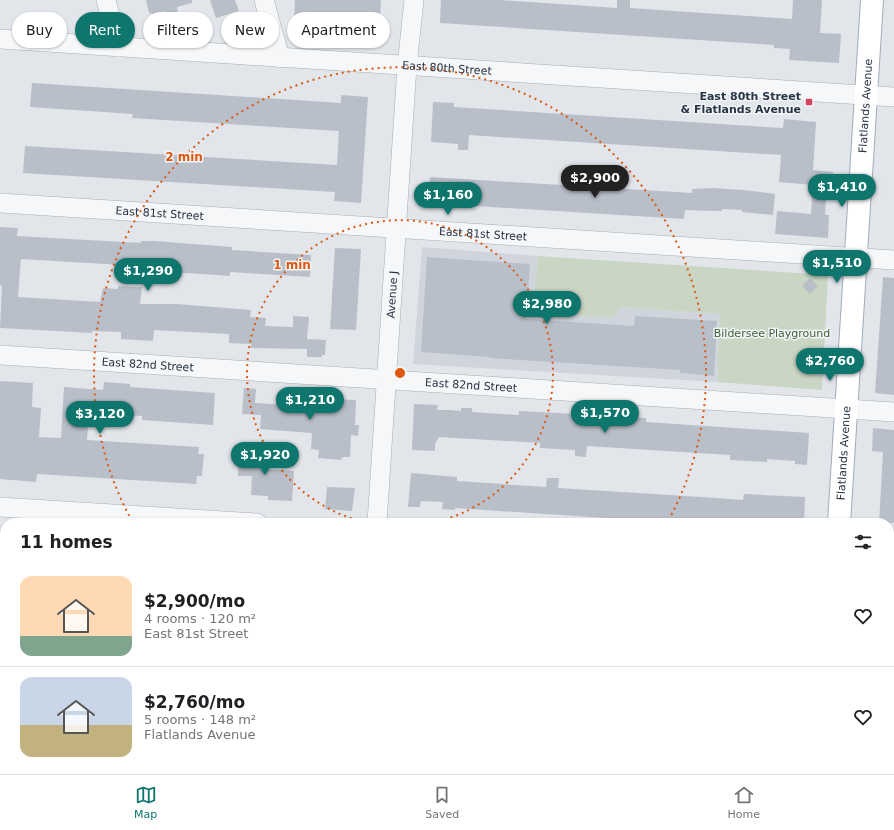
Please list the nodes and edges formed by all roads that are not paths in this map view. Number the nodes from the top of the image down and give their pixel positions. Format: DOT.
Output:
graph roads {
  1 [pos="106,0"];
  2 [pos="264,0"];
  3 [pos="414,0"];
  4 [pos="872,0"];
  5 [pos="109,12"];
  6 [pos="0,39"];
  7 [pos="75,44"];
  8 [pos="133,48"];
  9 [pos="280,58"];
  10 [pos="407,66"];
  11 [pos="866,95"];
  12 [pos="894,97"];
  13 [pos="0,203"];
  14 [pos="397,229"];
  15 [pos="856,258"];
  16 [pos="894,260"];
  17 [pos="0,355"];
  18 [pos="387,380"];
  19 [pos="845,409"];
  20 [pos="894,412"];
  21 [pos="0,507"];
  22 [pos="177,518"];
  23 [pos="377,518"];
  24 [pos="839,518"];
  1 -- 5 [label="street"];
  2 -- 9 [label="street"];
  3 -- 10 [label="street, Avenue J"];
  4 -- 11 [label="main road, Flatlands Avenue"];
  6 -- 7 [label="street, East 80th Street"];
  8 -- 9 [label="street, East 80th Street"];
  9 -- 10 [label="street, East 80th Street"];
  10 -- 11 [label="street, East 80th Street"];
  10 -- 14 [label="street, Avenue J"];
  11 -- 12 [label="street, East 80th Street"];
  11 -- 15 [label="main road, Flatlands Avenue"];
  13 -- 14 [label="street, East 81st Street"];
  14 -- 15 [label="street, East 81st Street"];
  14 -- 18 [label="street, Avenue J"];
  15 -- 16 [label="street, East 81st Street"];
  15 -- 19 [label="main road, Flatlands Avenue"];
  17 -- 18 [label="street, East 82nd Street"];
  18 -- 19 [label="street, East 82nd Street"];
  18 -- 23 [label="street, Avenue J"];
  19 -- 20 [label="street, East 82nd Street"];
  19 -- 24 [label="main road, Flatlands Avenue"];
  21 -- 22 [label="street"];
}
